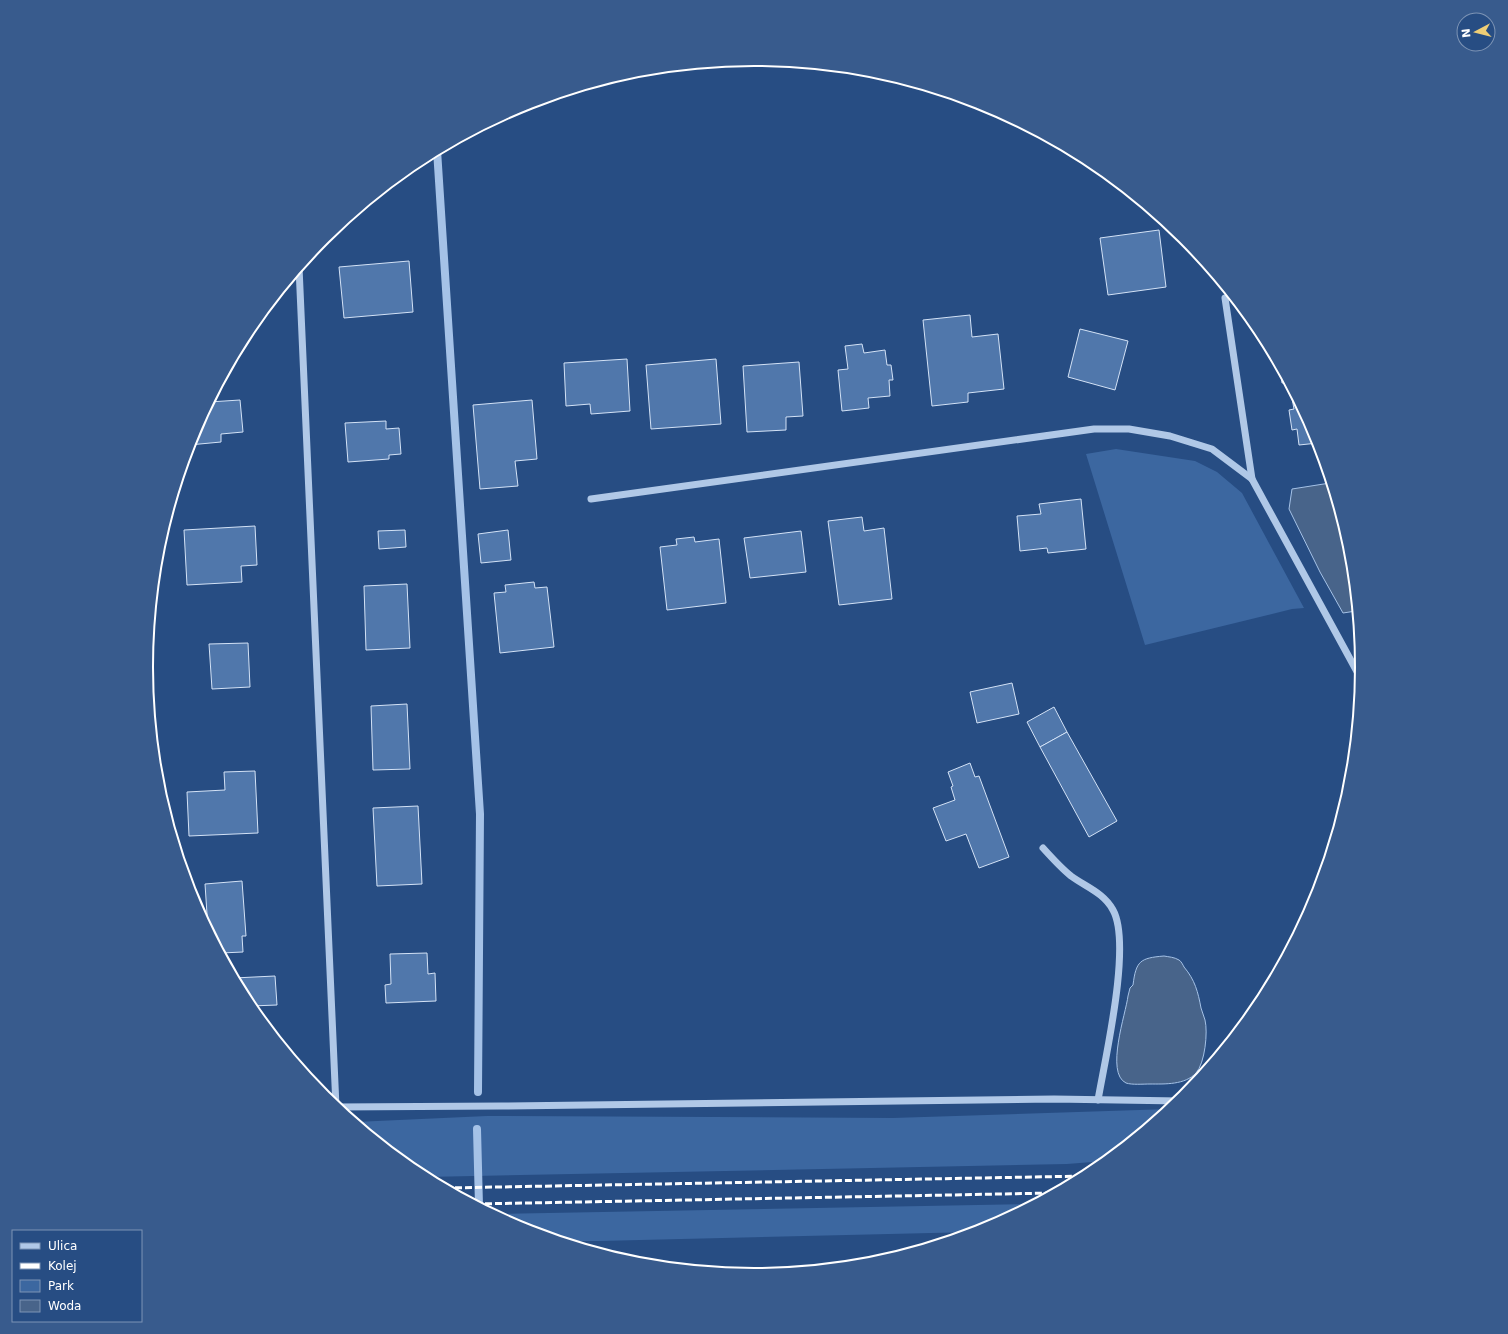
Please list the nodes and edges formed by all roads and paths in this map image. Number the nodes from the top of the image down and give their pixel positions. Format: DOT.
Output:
graph roads {
  1 [pos="299,274"];
  2 [pos="1225,298"];
  3 [pos="1252,479"];
  4 [pos="591,499"];
  5 [pos="1355,668"];
  6 [pos="1043,848"];
  7 [pos="336,1098"];
  8 [pos="1098,1100"];
  9 [pos="1170,1100"];
  10 [pos="345,1107"];
  1 -- 7 [label="street"];
  2 -- 3 [label="street"];
  3 -- 4 [label="street"];
  3 -- 5 [label="street"];
  6 -- 8 [label="street"];
  8 -- 9 [label="street"];
  8 -- 10 [label="street"];
}
